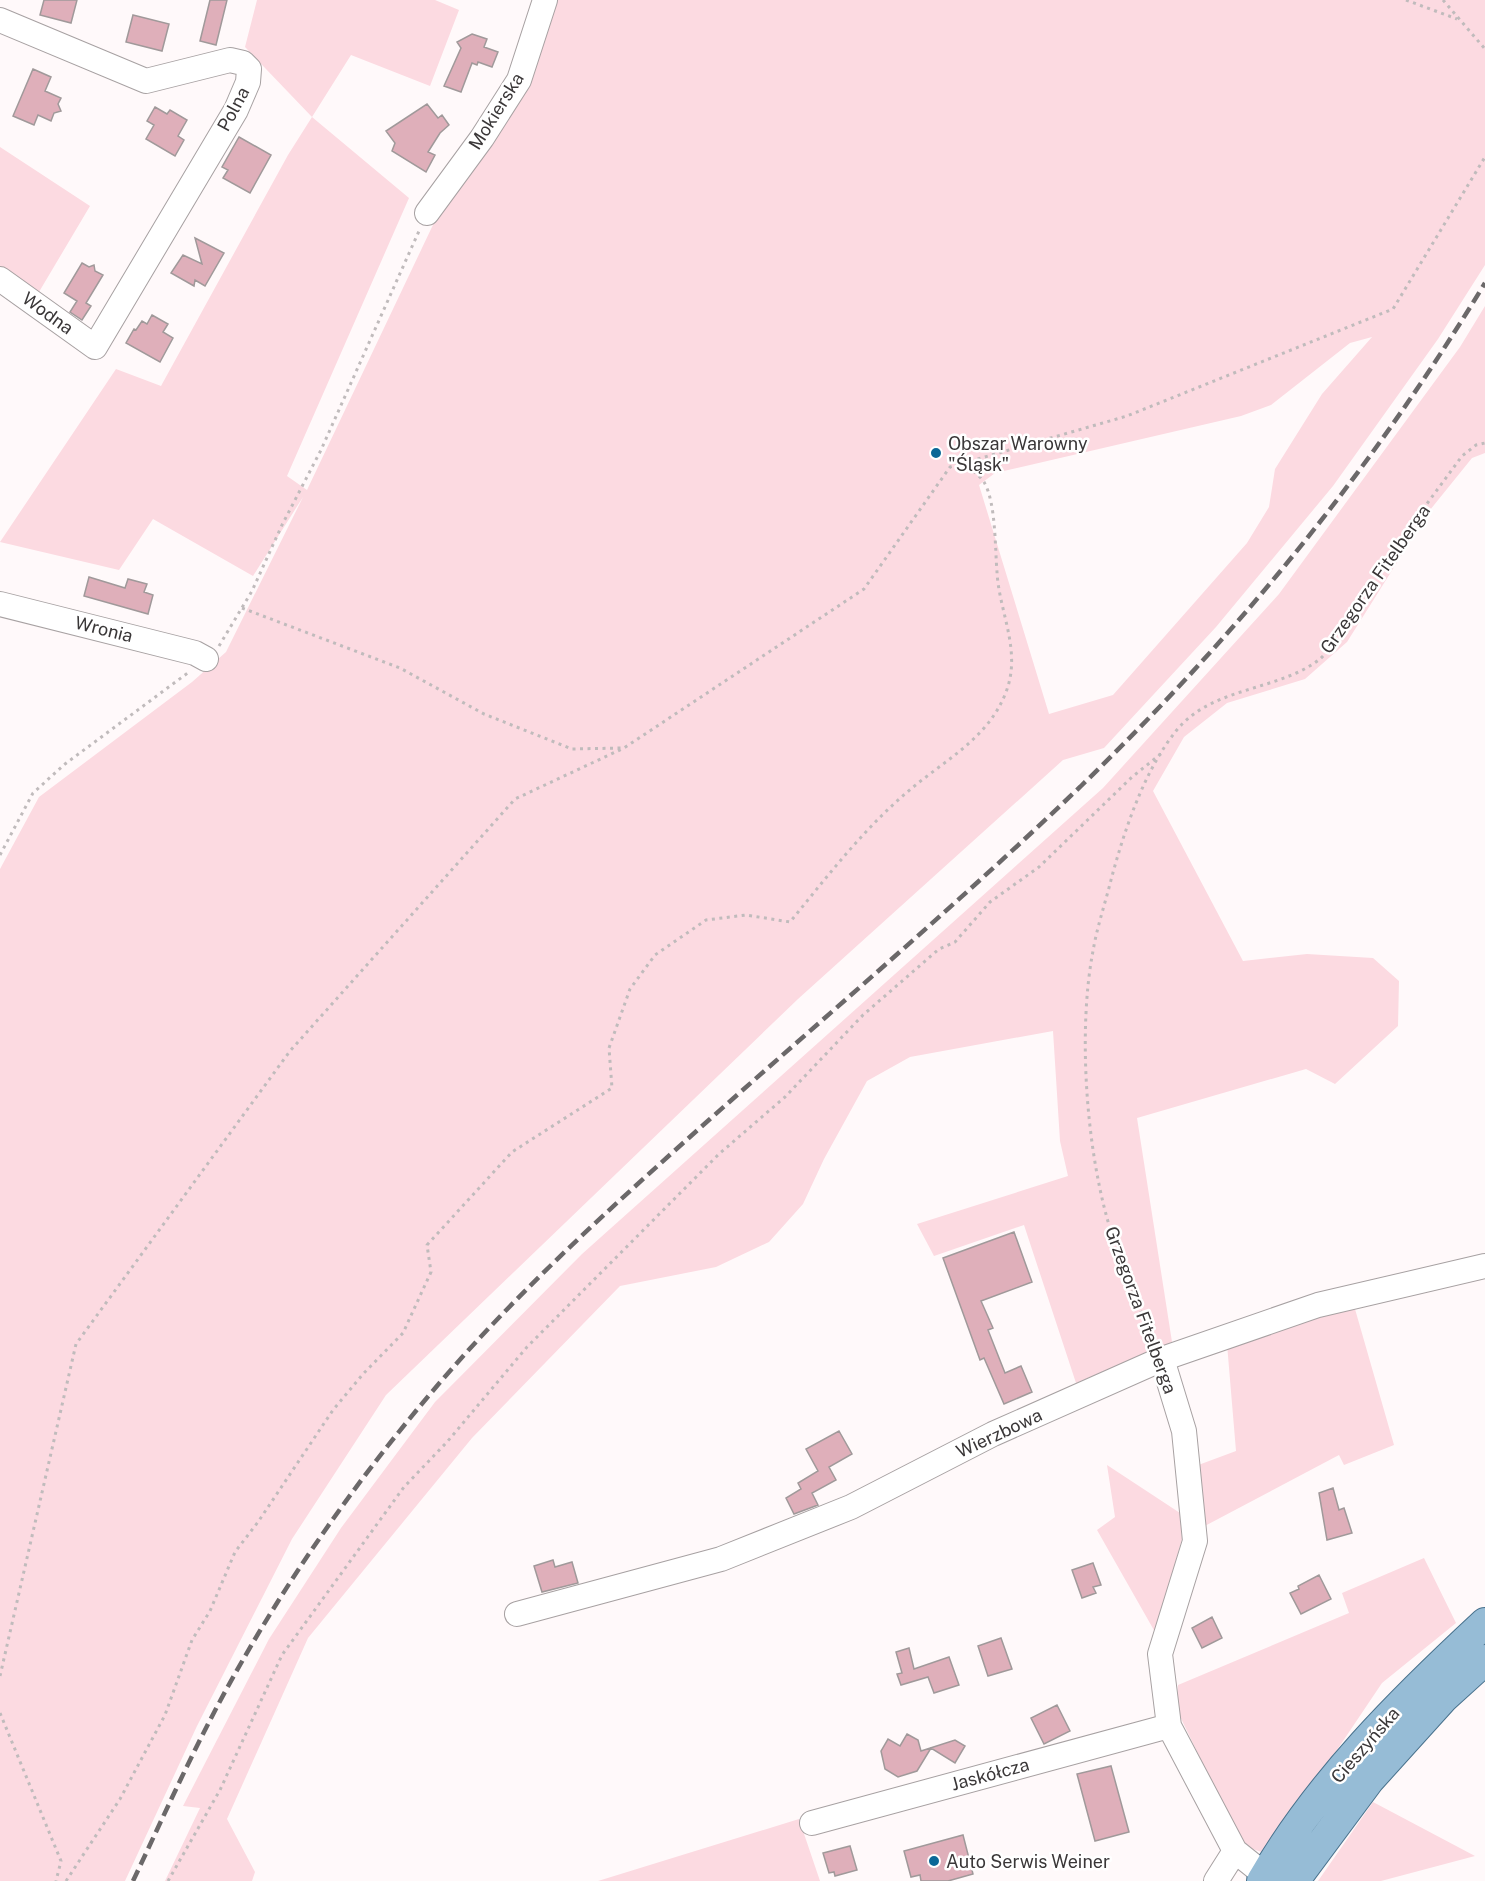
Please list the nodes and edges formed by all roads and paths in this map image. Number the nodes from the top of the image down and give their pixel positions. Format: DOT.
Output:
graph roads {
  1 [pos="545,0"];
  2 [pos="1406,0"];
  3 [pos="1443,0"];
  4 [pos="1458,19"];
  5 [pos="0,20"];
  6 [pos="1485,49"];
  7 [pos="1485,156"];
  8 [pos="427,213"];
  9 [pos="0,279"];
  10 [pos="95,347"];
  11 [pos="1485,443"];
  12 [pos="964,463"];
  13 [pos="0,604"];
  14 [pos="242,608"];
  15 [pos="206,659"];
  16 [pos="624,748"];
  17 [pos="1162,753"];
  18 [pos="0,855"];
  19 [pos="1485,1266"];
  20 [pos="1162,1359"];
  21 [pos="517,1614"];
  22 [pos="1485,1623"];
  23 [pos="1485,1660"];
  24 [pos="0,1676"];
  25 [pos="0,1713"];
  26 [pos="1169,1726"];
  27 [pos="812,1823"];
  28 [pos="1236,1851"];
  29 [pos="1264,1878"];
  30 [pos="57,1881"];
  31 [pos="66,1881"];
  32 [pos="168,1881"];
  33 [pos="1216,1881"];
  34 [pos="1294,1881"];
  1 -- 8 [label="street, Mokierska"];
  2 -- 4 [label="path"];
  3 -- 4 [label="path"];
  4 -- 6 [label="path"];
  5 -- 10 [label="street, Polna"];
  7 -- 12 [label="path"];
  8 -- 14 [label="path"];
  9 -- 10 [label="street, Wodna"];
  11 -- 17 [label="path, Grzegorza Fitelberga"];
  12 -- 16 [label="path"];
  12 -- 31 [label="path"];
  13 -- 15 [label="street, Wronia"];
  14 -- 15 [label="path"];
  14 -- 16 [label="path"];
  15 -- 18 [label="path"];
  16 -- 24 [label="path"];
  17 -- 20 [label="path, Grzegorza Fitelberga"];
  17 -- 32 [label="path"];
  19 -- 20 [label="street, Wierzbowa"];
  20 -- 21 [label="street, Wierzbowa"];
  20 -- 26 [label="street, Grzegorza Fitelberga"];
  22 -- 29 [label="main road, Cieszyńska"];
  23 -- 34 [label="main road, Cieszyńska"];
  25 -- 30 [label="path"];
  26 -- 27 [label="street, Jaskółcza"];
  26 -- 28 [label="street, Grzegorza Fitelberga"];
  28 -- 29 [label="street, Grzegorza Fitelberga"];
  28 -- 33 [label="street"];
}
